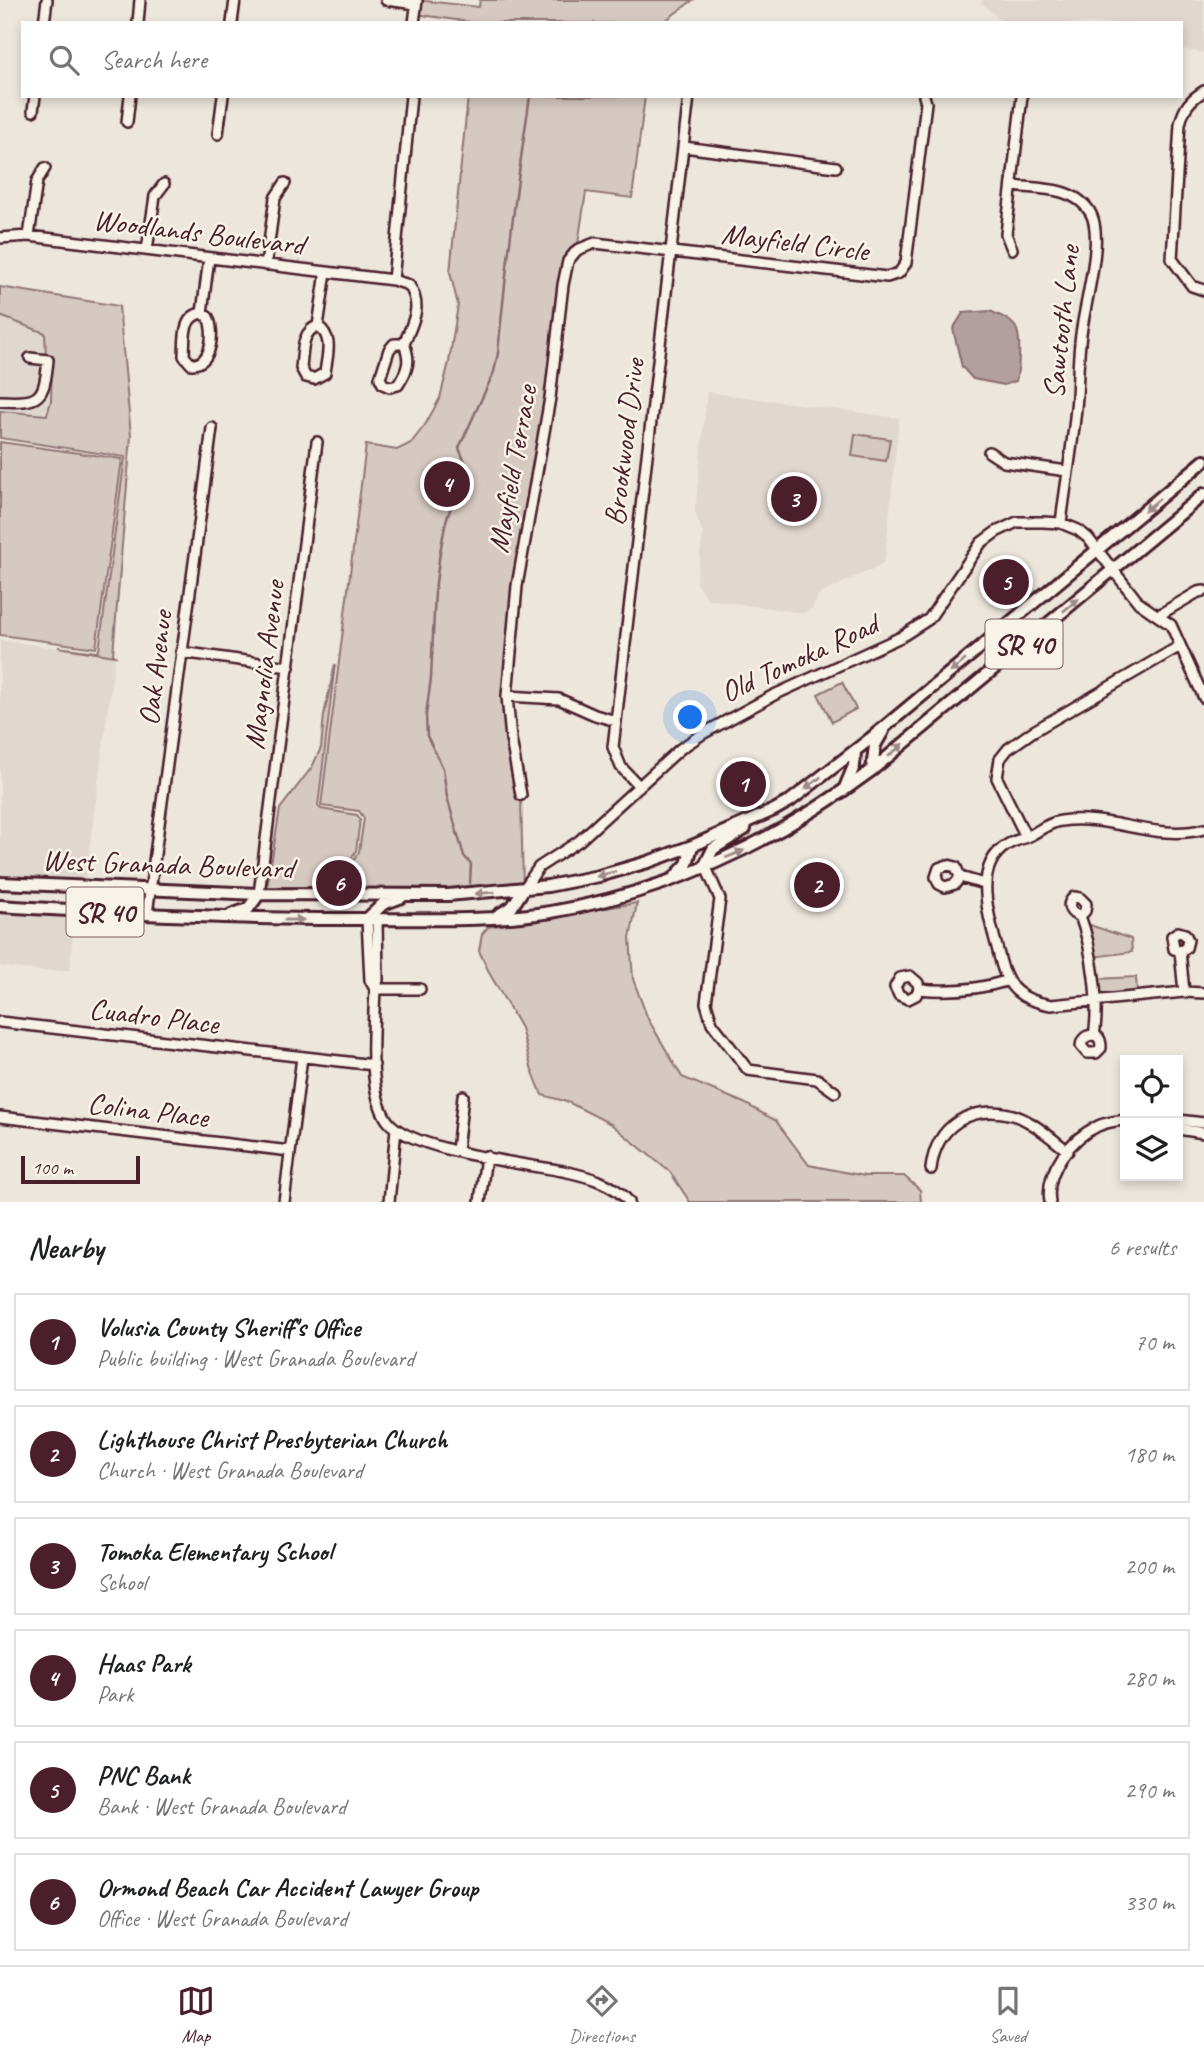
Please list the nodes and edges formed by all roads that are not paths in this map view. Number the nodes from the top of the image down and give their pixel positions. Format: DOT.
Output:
graph roads {
  1 [pos="47,0"];
  2 [pos="140,0"];
  3 [pos="234,0"];
  4 [pos="386,0"];
  5 [pos="416,2"];
  6 [pos="44,21"];
  7 [pos="138,21"];
  8 [pos="232,21"];
  9 [pos="414,21"];
  10 [pos="1204,91"];
  11 [pos="35,98"];
  12 [pos="130,98"];
  13 [pos="223,98"];
  14 [pos="409,98"];
  15 [pos="689,98"];
  16 [pos="925,98"];
  17 [pos="1022,98"];
  18 [pos="33,111"];
  19 [pos="127,122"];
  20 [pos="218,134"];
  21 [pos="684,147"];
  22 [pos="836,167"];
  23 [pos="45,168"];
  24 [pos="285,183"];
  25 [pos="164,184"];
  26 [pos="1012,186"];
  27 [pos="29,236"];
  28 [pos="0,238"];
  29 [pos="1012,249"];
  30 [pos="147,250"];
  31 [pos="671,252"];
  32 [pos="209,258"];
  33 [pos="266,265"];
  34 [pos="326,272"];
  35 [pos="393,280"];
  36 [pos="1204,290"];
  37 [pos="202,313"];
  38 [pos="318,326"];
  39 [pos="404,344"];
  40 [pos="30,358"];
  41 [pos="0,401"];
  42 [pos="212,428"];
  43 [pos="317,443"];
  44 [pos="989,452"];
  45 [pos="1204,461"];
  46 [pos="1068,471"];
  47 [pos="1204,494"];
  48 [pos="1061,523"];
  49 [pos="1098,550"];
  50 [pos="1114,570"];
  51 [pos="1204,591"];
  52 [pos="1159,615"];
  53 [pos="1180,646"];
  54 [pos="181,652"];
  55 [pos="289,667"];
  56 [pos="1203,693"];
  57 [pos="507,696"];
  58 [pos="616,721"];
  59 [pos="886,726"];
  60 [pos="855,751"];
  61 [pos="872,770"];
  62 [pos="639,786"];
  63 [pos="842,792"];
  64 [pos="521,795"];
  65 [pos="774,810"];
  66 [pos="1204,829"];
  67 [pos="1027,837"];
  68 [pos="692,846"];
  69 [pos="705,865"];
  70 [pos="960,877"];
  71 [pos="672,880"];
  72 [pos="0,883"];
  73 [pos="985,884"];
  74 [pos="151,889"];
  75 [pos="523,890"];
  76 [pos="259,894"];
  77 [pos="408,895"];
  78 [pos="0,906"];
  79 [pos="147,914"];
  80 [pos="1080,916"];
  81 [pos="226,918"];
  82 [pos="372,919"];
  83 [pos="492,919"];
  84 [pos="1180,951"];
  85 [pos="1006,981"];
  86 [pos="374,989"];
  87 [pos="420,989"];
  88 [pos="919,989"];
  89 [pos="1184,992"];
  90 [pos="1204,993"];
  91 [pos="1095,1000"];
  92 [pos="0,1023"];
  93 [pos="1094,1035"];
  94 [pos="302,1058"];
  95 [pos="374,1065"];
  96 [pos="835,1092"];
  97 [pos="463,1096"];
  98 [pos="0,1116"];
  99 [pos="1120,1121"];
  100 [pos="1183,1121"];
  101 [pos="1204,1123"];
  102 [pos="396,1129"];
  103 [pos="1183,1130"];
  104 [pos="1204,1133"];
  105 [pos="457,1151"];
  106 [pos="1068,1151"];
  107 [pos="290,1152"];
  108 [pos="486,1156"];
  109 [pos="931,1169"];
  110 [pos="284,1202"];
  111 [pos="389,1202"];
  112 [pos="480,1202"];
  113 [pos="629,1202"];
  114 [pos="1050,1202"];
  1 -- 6 [label="street"];
  2 -- 7 [label="street"];
  3 -- 8 [label="street"];
  4 -- 5 [label="street"];
  5 -- 9 [label="street"];
  10 -- 36 [label="street"];
  11 -- 18 [label="street"];
  12 -- 19 [label="street"];
  13 -- 20 [label="street"];
  14 -- 35 [label="street"];
  15 -- 21 [label="street, Brookwood Drive"];
  16 -- 31 [label="street, Mayfield Circle"];
  17 -- 26 [label="street"];
  21 -- 22 [label="street"];
  21 -- 31 [label="street, Brookwood Drive"];
  23 -- 27 [label="street"];
  24 -- 33 [label="street"];
  25 -- 30 [label="street"];
  26 -- 29 [label="street"];
  26 -- 46 [label="street, Sawtooth Lane"];
  27 -- 28 [label="street, Woodlands Boulevard"];
  27 -- 30 [label="street, Woodlands Boulevard"];
  30 -- 32 [label="street, Woodlands Boulevard"];
  31 -- 57 [label="street, Mayfield Terrace"];
  31 -- 58 [label="street, Brookwood Drive"];
  32 -- 33 [label="street, Woodlands Boulevard"];
  32 -- 37 [label="street"];
  33 -- 34 [label="street, Woodlands Boulevard"];
  34 -- 35 [label="street, Woodlands Boulevard"];
  34 -- 38 [label="street"];
  35 -- 39 [label="street"];
  37 -- 37 [label="street"];
  38 -- 38 [label="street"];
  39 -- 39 [label="street"];
  40 -- 41 [label="street"];
  42 -- 54 [label="street, Oak Avenue"];
  43 -- 55 [label="street, Magnolia Avenue"];
  44 -- 46 [label="street"];
  45 -- 49 [label="main road, West Granada Boulevard / SR 40, one-way"];
  46 -- 48 [label="street, Sawtooth Lane"];
  47 -- 50 [label="main road, West Granada Boulevard / SR 40"];
  48 -- 49 [label="street"];
  48 -- 62 [label="street, Old Tomoka Road"];
  49 -- 50 [label="street"];
  49 -- 59 [label="main road, West Granada Boulevard / SR 40, one-way"];
  50 -- 52 [label="street"];
  61 -- 50 [label="main road, West Granada Boulevard / SR 40, one-way"];
  51 -- 52 [label="street"];
  52 -- 53 [label="street"];
  53 -- 56 [label="street"];
  53 -- 67 [label="street"];
  54 -- 55 [label="street"];
  54 -- 74 [label="street, Oak Avenue"];
  55 -- 76 [label="street, Magnolia Avenue"];
  57 -- 58 [label="street"];
  57 -- 64 [label="street, Mayfield Terrace"];
  58 -- 62 [label="street, Brookwood Drive"];
  59 -- 60 [label="main road, West Granada Boulevard / SR 40"];
  59 -- 61 [label="main road"];
  60 -- 63 [label="main road"];
  60 -- 65 [label="main road, West Granada Boulevard / SR 40, one-way"];
  61 -- 63 [label="main road, West Granada Boulevard / SR 40"];
  62 -- 75 [label="street, Old Tomoka Road"];
  69 -- 63 [label="main road, West Granada Boulevard / SR 40, one-way"];
  65 -- 68 [label="main road, West Granada Boulevard / SR 40"];
  65 -- 69 [label="main road"];
  66 -- 67 [label="street"];
  67 -- 73 [label="street"];
  68 -- 71 [label="main road"];
  68 -- 75 [label="main road, West Granada Boulevard / SR 40, one-way"];
  69 -- 71 [label="main road, West Granada Boulevard / SR 40"];
  69 -- 96 [label="street"];
  70 -- 73 [label="street"];
  71 -- 83 [label="main road, West Granada Boulevard / SR 40"];
  72 -- 74 [label="main road, West Granada Boulevard / SR 40"];
  73 -- 85 [label="street"];
  74 -- 76 [label="main road, West Granada Boulevard / SR 40"];
  74 -- 79 [label="street, Oak Avenue"];
  75 -- 77 [label="main road, West Granada Boulevard / SR 40, one-way"];
  75 -- 83 [label="main road"];
  76 -- 77 [label="main road, West Granada Boulevard / SR 40"];
  76 -- 81 [label="main road"];
  77 -- 82 [label="main road"];
  78 -- 79 [label="main road, West Granada Boulevard / SR 40"];
  79 -- 81 [label="main road, West Granada Boulevard / SR 40"];
  80 -- 91 [label="street"];
  81 -- 82 [label="main road, West Granada Boulevard / SR 40, one-way"];
  82 -- 83 [label="main road, West Granada Boulevard / SR 40"];
  82 -- 86 [label="street"];
  84 -- 89 [label="street"];
  85 -- 88 [label="street"];
  85 -- 91 [label="street"];
  86 -- 87 [label="street"];
  86 -- 95 [label="street"];
  89 -- 90 [label="street"];
  89 -- 91 [label="street"];
  91 -- 93 [label="street"];
  92 -- 94 [label="street, Cuadro Place"];
  94 -- 95 [label="street, Cuadro Place"];
  94 -- 107 [label="street"];
  95 -- 102 [label="street"];
  97 -- 105 [label="street"];
  98 -- 107 [label="street, Colina Place"];
  99 -- 106 [label="street"];
  100 -- 101 [label="street"];
  102 -- 105 [label="street"];
  102 -- 111 [label="street"];
  103 -- 104 [label="street"];
  105 -- 108 [label="street"];
  106 -- 109 [label="street"];
  106 -- 114 [label="street"];
  107 -- 110 [label="street"];
  108 -- 112 [label="street"];
  108 -- 113 [label="street"];
}
